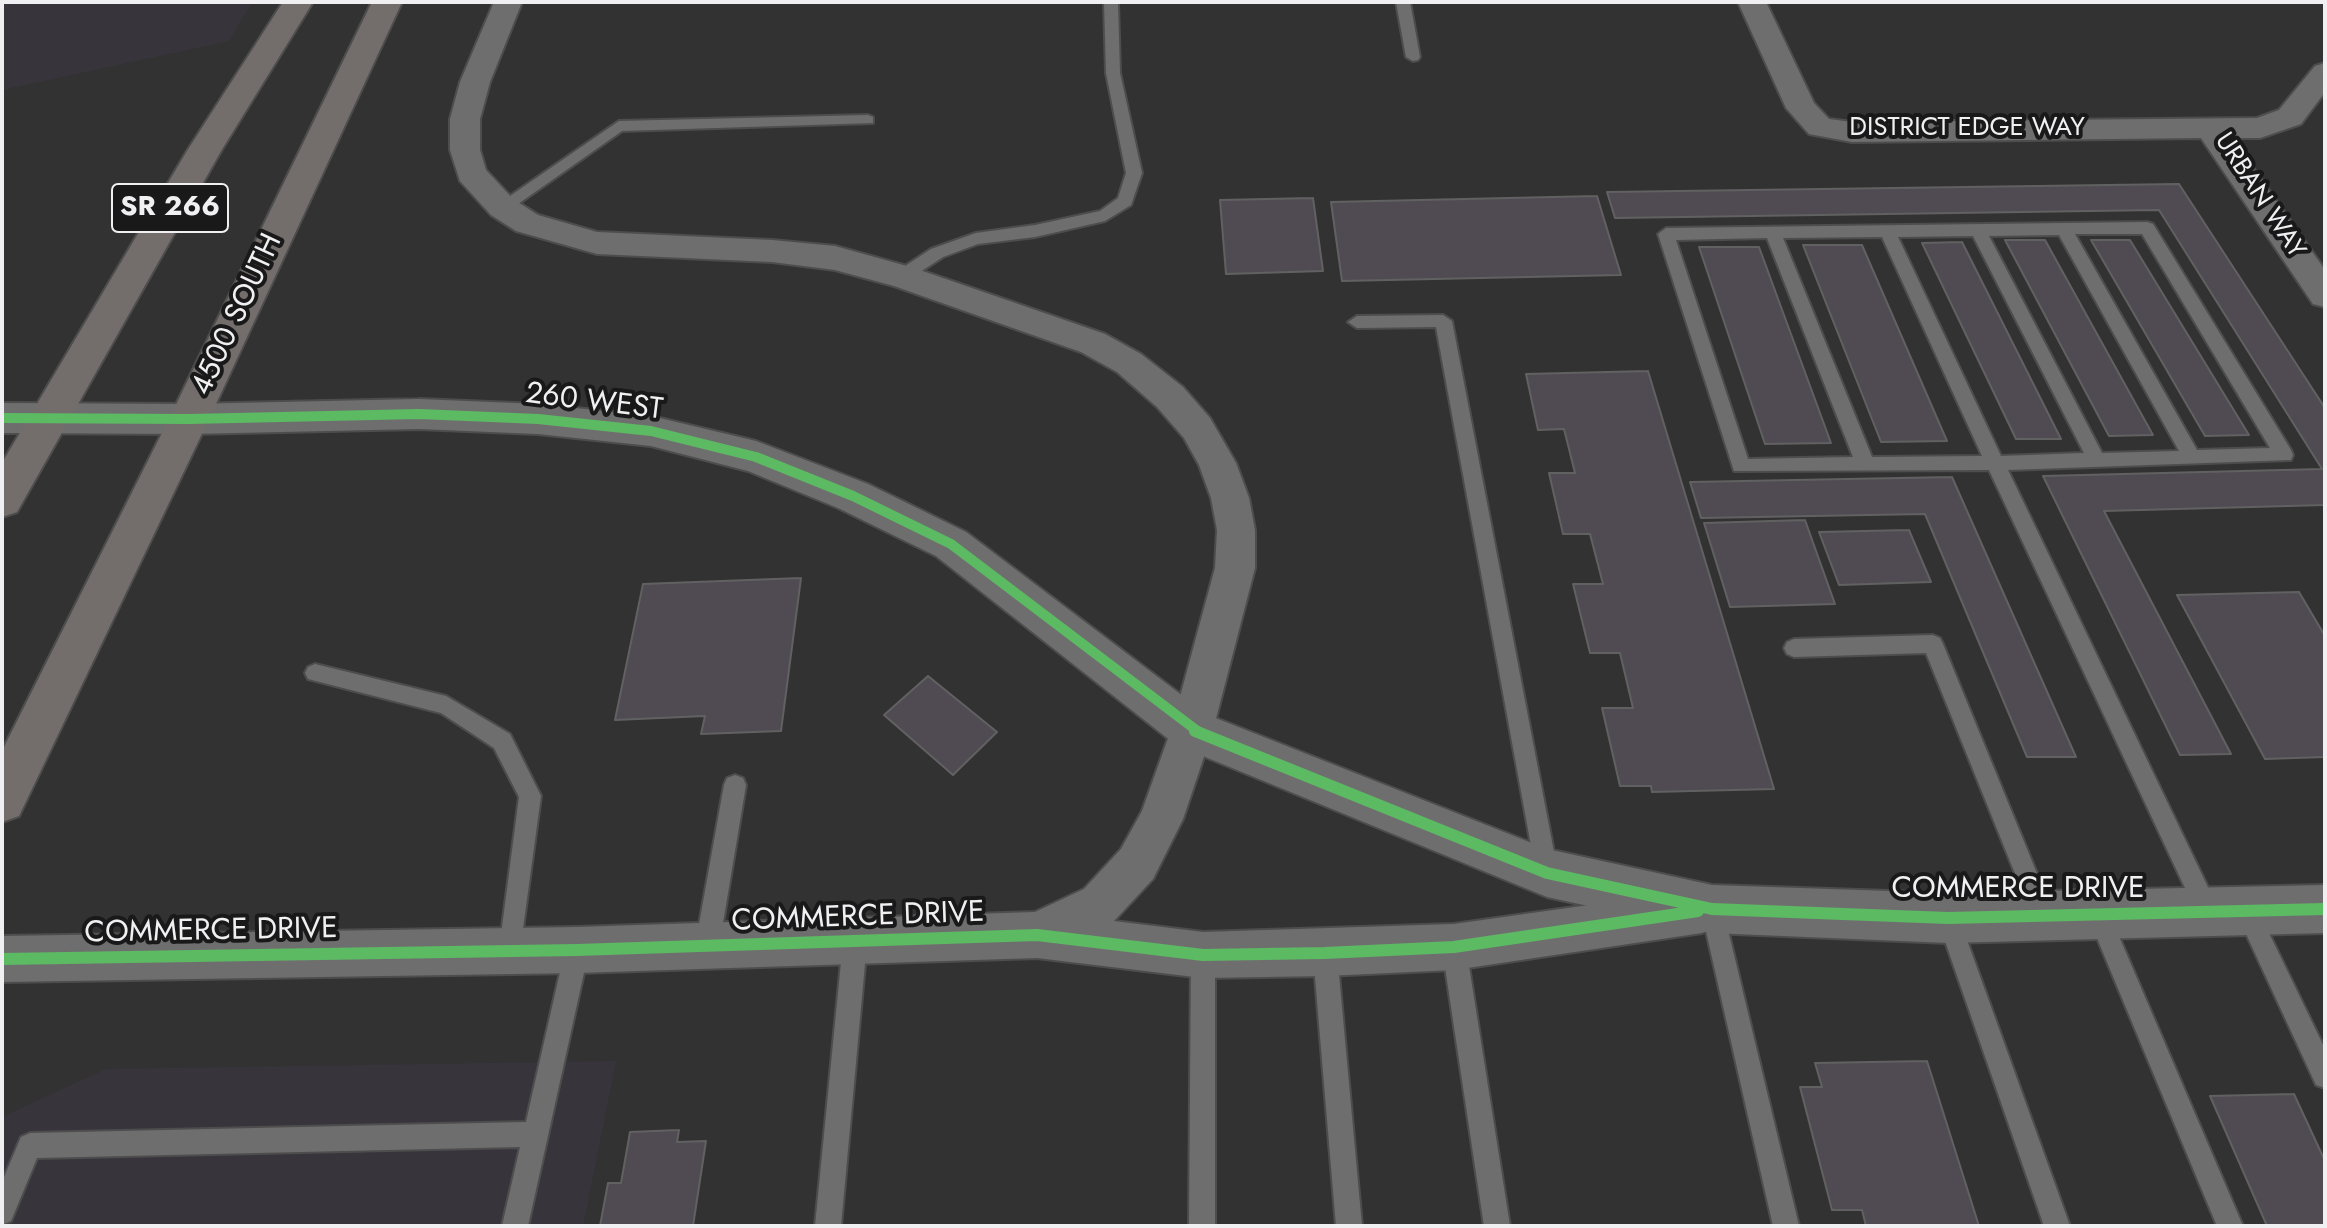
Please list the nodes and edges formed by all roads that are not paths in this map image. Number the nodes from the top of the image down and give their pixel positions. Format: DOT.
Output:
graph roads {
  1 [pos="298,2"];
  2 [pos="387,2"];
  3 [pos="508,2"];
  4 [pos="1111,2"];
  5 [pos="1403,2"];
  6 [pos="1752,2"];
  7 [pos="1413,57"];
  8 [pos="2325,72"];
  9 [pos="868,120"];
  10 [pos="2210,129"];
  11 [pos="502,207"];
  12 [pos="2064,229"];
  13 [pos="1978,230"];
  14 [pos="1888,232"];
  15 [pos="1773,233"];
  16 [pos="902,276"];
  17 [pos="2325,295"];
  18 [pos="1357,322"];
  19 [pos="2,418"];
  20 [pos="48,418"];
  21 [pos="189,419"];
  22 [pos="2192,458"];
  23 [pos="2097,460"];
  24 [pos="1995,463"];
  25 [pos="1865,464"];
  26 [pos="2,500"];
  27 [pos="1794,648"];
  28 [pos="315,673"];
  29 [pos="1192,730"];
  30 [pos="735,785"];
  31 [pos="2,800"];
  32 [pos="1547,873"];
  33 [pos="1712,909"];
  34 [pos="2325,909"];
  35 [pos="2227,911"];
  36 [pos="2098,914"];
  37 [pos="2043,915"];
  38 [pos="1948,918"];
  39 [pos="1037,935"];
  40 [pos="855,942"];
  41 [pos="707,947"];
  42 [pos="1454,947"];
  43 [pos="511,950"];
  44 [pos="577,950"];
  45 [pos="1325,953"];
  46 [pos="1203,955"];
  47 [pos="2,959"];
  48 [pos="2323,1068"];
  49 [pos="535,1134"];
  50 [pos="2,1212"];
  51 [pos="515,1226"];
  52 [pos="828,1226"];
  53 [pos="1202,1226"];
  54 [pos="1349,1226"];
  55 [pos="1497,1226"];
  56 [pos="1786,1226"];
  57 [pos="2057,1226"];
  58 [pos="2230,1226"];
  1 -- 20 [label="main road, SR 266"];
  2 -- 21 [label="main road, 4500 SOUTH / SR 266"];
  3 -- 11 [label="street"];
  4 -- 16 [label="lane"];
  5 -- 7 [label="lane"];
  6 -- 10 [label="street, DISTRICT EDGE WAY"];
  8 -- 10 [label="street, URBAN WAY"];
  9 -- 11 [label="lane"];
  10 -- 17 [label="street, URBAN WAY"];
  11 -- 16 [label="street"];
  12 -- 13 [label="lane"];
  12 -- 22 [label="lane"];
  12 -- 22 [label="lane"];
  13 -- 14 [label="lane"];
  13 -- 23 [label="lane"];
  14 -- 15 [label="lane"];
  14 -- 24 [label="lane"];
  15 -- 25 [label="lane"];
  15 -- 25 [label="lane"];
  16 -- 29 [label="street"];
  18 -- 32 [label="lane"];
  19 -- 20 [label="street, 260 WEST"];
  20 -- 21 [label="street, 260 WEST"];
  20 -- 26 [label="main road, SR 266"];
  21 -- 29 [label="street, 260 WEST"];
  21 -- 31 [label="main road, 4500 SOUTH / SR 266"];
  22 -- 23 [label="lane"];
  23 -- 24 [label="lane"];
  24 -- 25 [label="lane"];
  24 -- 35 [label="lane"];
  27 -- 37 [label="lane"];
  28 -- 43 [label="lane"];
  29 -- 32 [label="street, COMMERCE DRIVE"];
  29 -- 39 [label="street, COMMERCE DRIVE"];
  30 -- 41 [label="lane"];
  32 -- 33 [label="street, COMMERCE DRIVE"];
  33 -- 38 [label="street, COMMERCE DRIVE"];
  33 -- 42 [label="street, COMMERCE DRIVE"];
  33 -- 56 [label="lane"];
  34 -- 35 [label="street, COMMERCE DRIVE"];
  35 -- 36 [label="street, COMMERCE DRIVE"];
  35 -- 48 [label="lane"];
  36 -- 37 [label="street, COMMERCE DRIVE"];
  36 -- 58 [label="lane"];
  37 -- 38 [label="street, COMMERCE DRIVE"];
  38 -- 57 [label="lane"];
  39 -- 40 [label="street, COMMERCE DRIVE"];
  39 -- 46 [label="street, COMMERCE DRIVE"];
  40 -- 41 [label="street, COMMERCE DRIVE"];
  40 -- 52 [label="lane"];
  41 -- 44 [label="street, COMMERCE DRIVE"];
  42 -- 45 [label="street, COMMERCE DRIVE"];
  42 -- 55 [label="lane"];
  43 -- 44 [label="street, COMMERCE DRIVE"];
  43 -- 47 [label="street, COMMERCE DRIVE"];
  44 -- 49 [label="lane"];
  45 -- 46 [label="street, COMMERCE DRIVE"];
  45 -- 54 [label="lane"];
  46 -- 53 [label="lane"];
  49 -- 50 [label="lane"];
  49 -- 51 [label="lane"];
}
